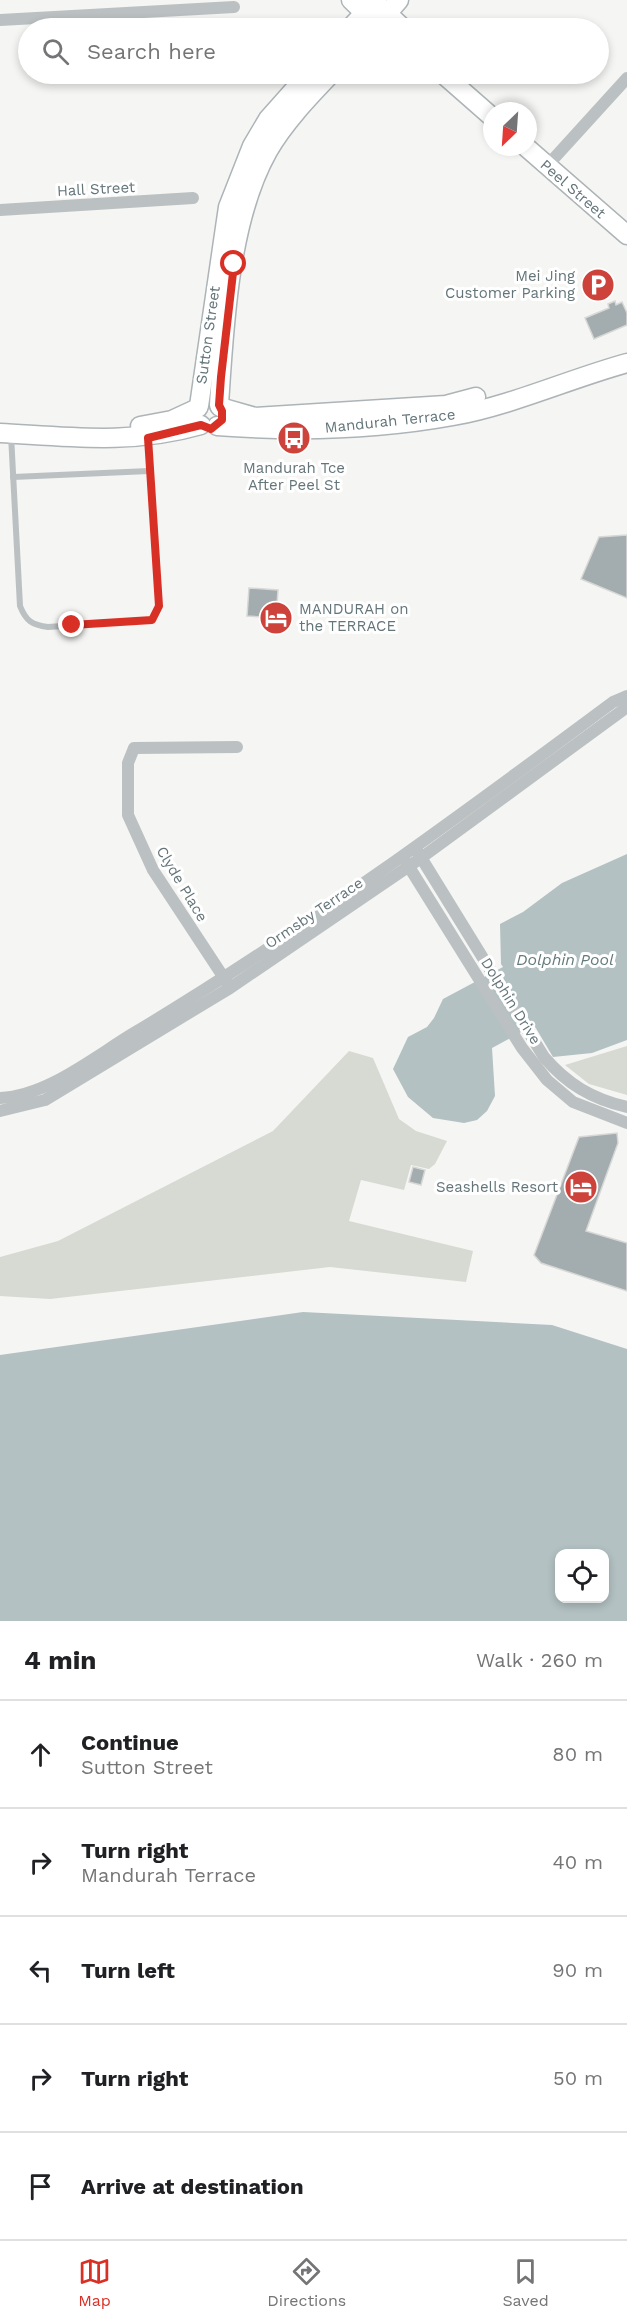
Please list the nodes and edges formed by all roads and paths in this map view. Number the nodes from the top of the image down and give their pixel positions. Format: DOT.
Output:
graph roads {
  1 [pos="351,0"];
  2 [pos="234,7"];
  3 [pos="378,12"];
  4 [pos="36,18"];
  5 [pos="18,19"];
  6 [pos="0,20"];
  7 [pos="627,78"];
  8 [pos="304,84"];
  9 [pos="316,84"];
  10 [pos="454,84"];
  11 [pos="299,95"];
  12 [pos="483,109"];
  13 [pos="536,156"];
  14 [pos="547,165"];
  15 [pos="193,198"];
  16 [pos="0,210"];
  17 [pos="625,234"];
  18 [pos="627,351"];
  19 [pos="627,363"];
  20 [pos="219,406"];
  21 [pos="204,416"];
  22 [pos="4,429"];
  23 [pos="148,438"];
  24 [pos="149,471"];
  25 [pos="13,477"];
  26 [pos="627,696"];
  27 [pos="627,707"];
  28 [pos="237,747"];
  29 [pos="418,853"];
  30 [pos="406,862"];
  31 [pos="227,983"];
  32 [pos="538,1060"];
  33 [pos="0,1098"];
  34 [pos="627,1107"];
  35 [pos="0,1111"];
  36 [pos="627,1123"];
  1 -- 3 [label="main road"];
  2 -- 4 [label="street"];
  5 -- 6 [label="street"];
  7 -- 14 [label="street"];
  8 -- 11 [label="main road, Sutton Street"];
  9 -- 11 [label="main road, Sutton Street"];
  10 -- 12 [label="main road"];
  11 -- 20 [label="main road, Sutton Street"];
  11 -- 21 [label="main road, Sutton Street"];
  13 -- 14 [label="main road, Peel Street"];
  14 -- 17 [label="main road, Peel Street"];
  15 -- 16 [label="street, Hall Street"];
  18 -- 20 [label="main road, Mandurah Terrace"];
  19 -- 21 [label="main road, Mandurah Terrace"];
  20 -- 21 [label="main road, Mandurah Terrace"];
  21 -- 22 [label="main road, Mandurah Terrace"];
  21 -- 23 [label="main road, Mandurah Terrace"];
  22 -- 23 [label="main road, Mandurah Terrace"];
  22 -- 25 [label="lane"];
  23 -- 24 [label="lane"];
  24 -- 25 [label="lane"];
  24 -- 25 [label="lane"];
  26 -- 29 [label="street, Ormsby Terrace"];
  27 -- 29 [label="street, Ormsby Terrace"];
  28 -- 31 [label="street, Clyde Place"];
  29 -- 30 [label="street, Ormsby Terrace"];
  29 -- 32 [label="street, Dolphin Drive"];
  30 -- 31 [label="street, Ormsby Terrace"];
  30 -- 32 [label="street, Dolphin Drive"];
  31 -- 33 [label="street, Ormsby Terrace"];
  31 -- 35 [label="street, Ormsby Terrace"];
  32 -- 34 [label="street, Dolphin Drive"];
  32 -- 36 [label="street, Dolphin Drive"];
}
